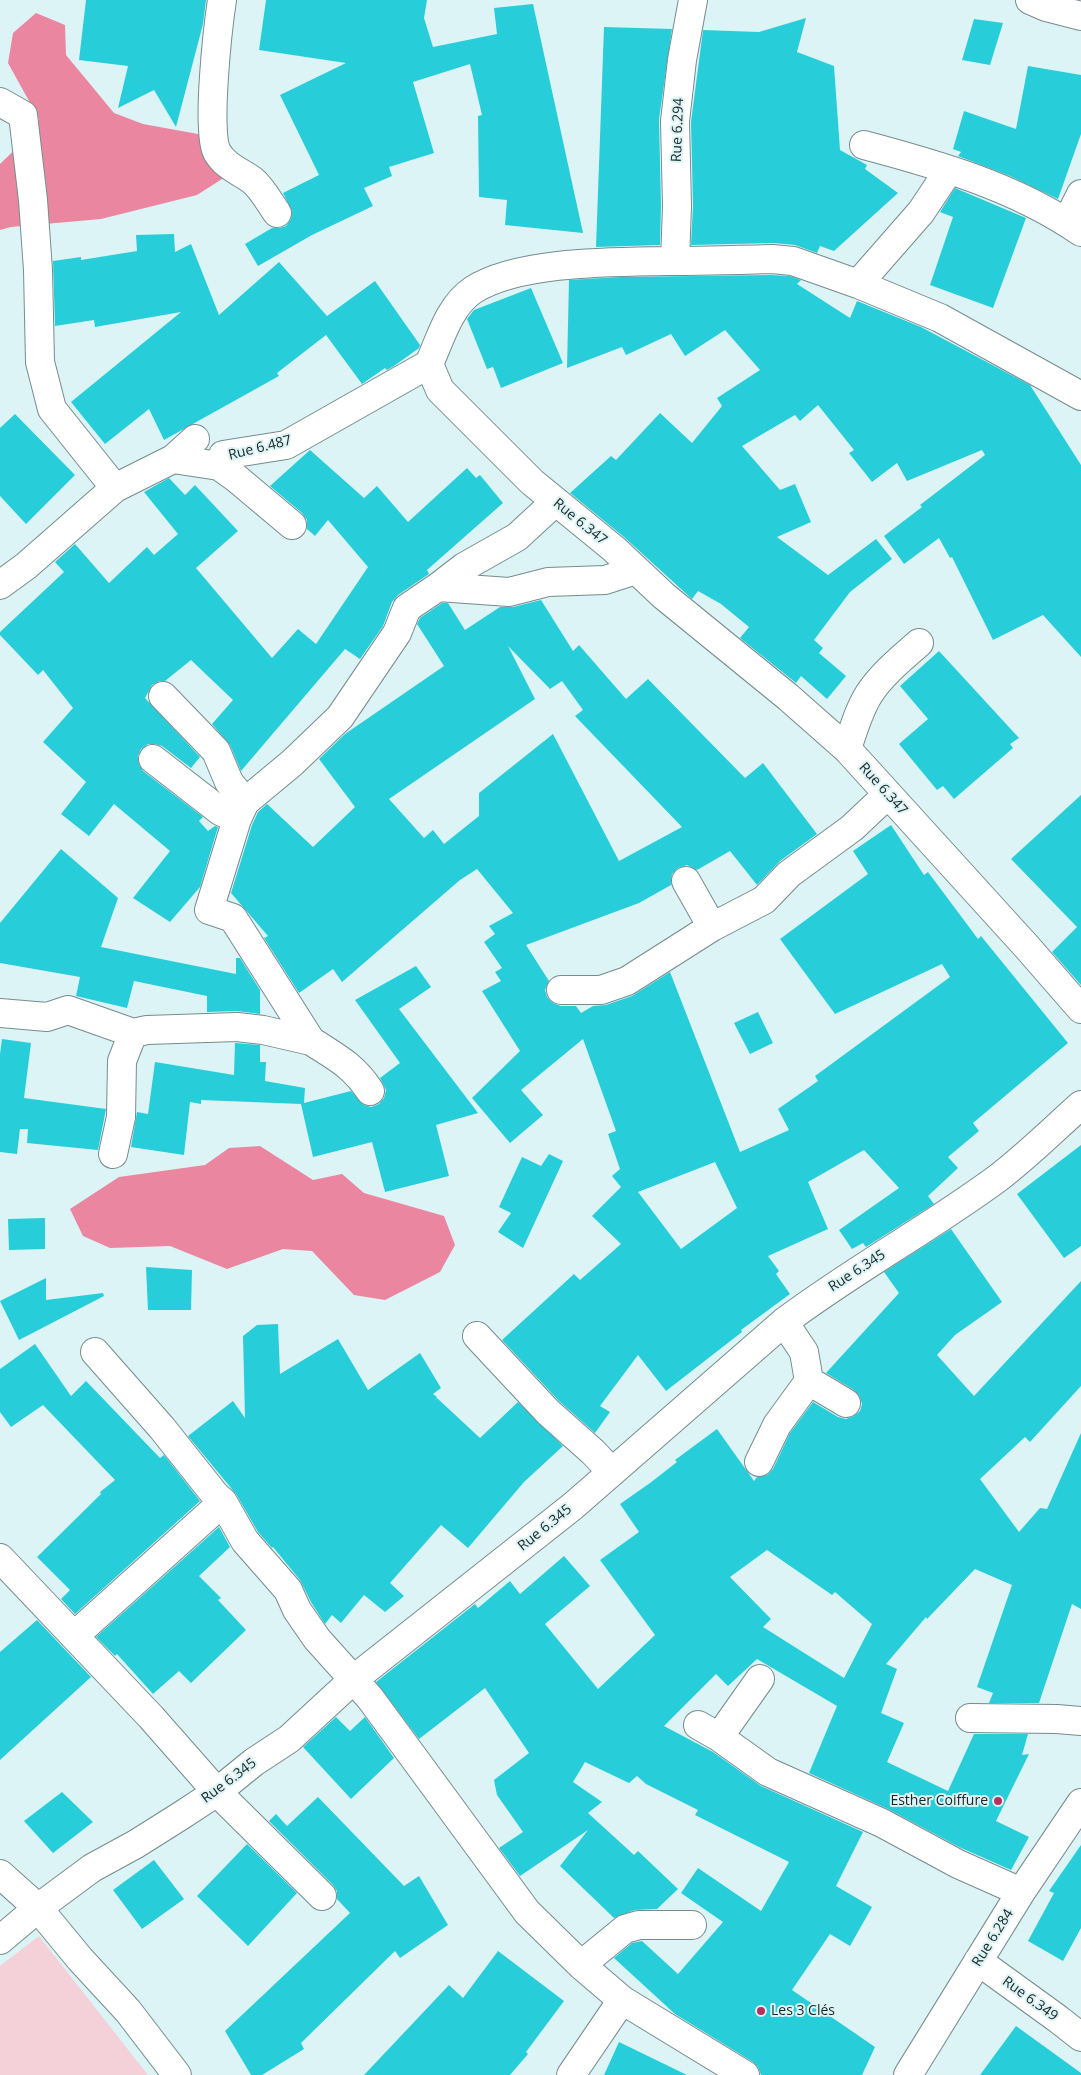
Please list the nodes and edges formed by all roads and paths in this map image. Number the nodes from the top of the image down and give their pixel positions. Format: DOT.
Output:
graph roads {
  1 [pos="222,0"];
  2 [pos="693,0"];
  3 [pos="1030,0"];
  4 [pos="1081,16"];
  5 [pos="12,109"];
  6 [pos="0,129"];
  7 [pos="864,145"];
  8 [pos="949,170"];
  9 [pos="1081,194"];
  10 [pos="277,213"];
  11 [pos="1074,227"];
  12 [pos="675,261"];
  13 [pos="858,284"];
  14 [pos="429,364"];
  15 [pos="1081,396"];
  16 [pos="195,438"];
  17 [pos="173,459"];
  18 [pos="219,466"];
  19 [pos="115,488"];
  20 [pos="555,502"];
  21 [pos="292,525"];
  22 [pos="636,570"];
  23 [pos="0,585"];
  24 [pos="438,587"];
  25 [pos="919,643"];
  26 [pos="163,696"];
  27 [pos="847,749"];
  28 [pos="153,759"];
  29 [pos="887,795"];
  30 [pos="241,811"];
  31 [pos="686,881"];
  32 [pos="712,927"];
  33 [pos="561,990"];
  34 [pos="1081,1009"];
  35 [pos="0,1013"];
  36 [pos="133,1033"];
  37 [pos="311,1041"];
  38 [pos="370,1092"];
  39 [pos="1081,1105"];
  40 [pos="113,1154"];
  41 [pos="784,1322"];
  42 [pos="476,1336"];
  43 [pos="95,1352"];
  44 [pos="809,1381"];
  45 [pos="846,1403"];
  46 [pos="759,1462"];
  47 [pos="612,1472"];
  48 [pos="223,1502"];
  49 [pos="0,1558"];
  50 [pos="74,1636"];
  51 [pos="354,1679"];
  52 [pos="760,1679"];
  53 [pos="970,1718"];
  54 [pos="1081,1721"];
  55 [pos="216,1792"];
  56 [pos="1081,1803"];
  57 [pos="0,1874"];
  58 [pos="1021,1892"];
  59 [pos="322,1896"];
  60 [pos="38,1908"];
  61 [pos="692,1924"];
  62 [pos="0,1940"];
  63 [pos="978,1961"];
  64 [pos="581,1965"];
  65 [pos="622,2000"];
  66 [pos="1081,2038"];
  67 [pos="177,2075"];
  68 [pos="571,2075"];
  69 [pos="745,2075"];
  70 [pos="908,2075"];
  1 -- 10 [label="street"];
  2 -- 12 [label="street, Rue 6.294"];
  3 -- 4 [label="street"];
  5 -- 6 [label="street"];
  5 -- 19 [label="street"];
  7 -- 8 [label="street"];
  8 -- 11 [label="street"];
  8 -- 13 [label="street"];
  9 -- 11 [label="street"];
  12 -- 13 [label="street"];
  12 -- 14 [label="street"];
  13 -- 15 [label="street"];
  14 -- 18 [label="street, Rue 6.487"];
  14 -- 20 [label="street, Rue 6.347"];
  16 -- 17 [label="street"];
  17 -- 18 [label="street, Rue 6.487"];
  17 -- 19 [label="street"];
  18 -- 21 [label="street"];
  19 -- 23 [label="street"];
  20 -- 22 [label="street, Rue 6.347"];
  20 -- 24 [label="street"];
  22 -- 24 [label="street"];
  22 -- 27 [label="street, Rue 6.347"];
  24 -- 30 [label="street"];
  25 -- 27 [label="street"];
  26 -- 30 [label="street"];
  27 -- 29 [label="street, Rue 6.347"];
  28 -- 30 [label="street"];
  29 -- 32 [label="street"];
  29 -- 34 [label="street, Rue 6.347"];
  30 -- 37 [label="street"];
  31 -- 32 [label="street"];
  32 -- 33 [label="street"];
  35 -- 36 [label="street"];
  36 -- 37 [label="street"];
  36 -- 40 [label="street"];
  37 -- 38 [label="street"];
  39 -- 41 [label="street, Rue 6.345"];
  41 -- 44 [label="street"];
  41 -- 47 [label="street, Rue 6.345"];
  42 -- 47 [label="street"];
  43 -- 48 [label="street"];
  44 -- 45 [label="street"];
  44 -- 46 [label="street"];
  47 -- 51 [label="street, Rue 6.345"];
  48 -- 50 [label="street"];
  48 -- 51 [label="street"];
  49 -- 50 [label="street"];
  50 -- 55 [label="street"];
  51 -- 55 [label="street, Rue 6.345"];
  51 -- 64 [label="street"];
  52 -- 58 [label="street"];
  53 -- 54 [label="street"];
  55 -- 59 [label="street"];
  55 -- 60 [label="street, Rue 6.345"];
  56 -- 58 [label="street, Rue 6.284"];
  57 -- 60 [label="street"];
  58 -- 63 [label="street, Rue 6.284"];
  60 -- 62 [label="street, Rue 6.345"];
  60 -- 67 [label="street"];
  61 -- 64 [label="street"];
  63 -- 66 [label="street, Rue 6.349"];
  63 -- 70 [label="street, Rue 6.284"];
  64 -- 65 [label="street"];
  65 -- 68 [label="street"];
  65 -- 69 [label="street"];
}
